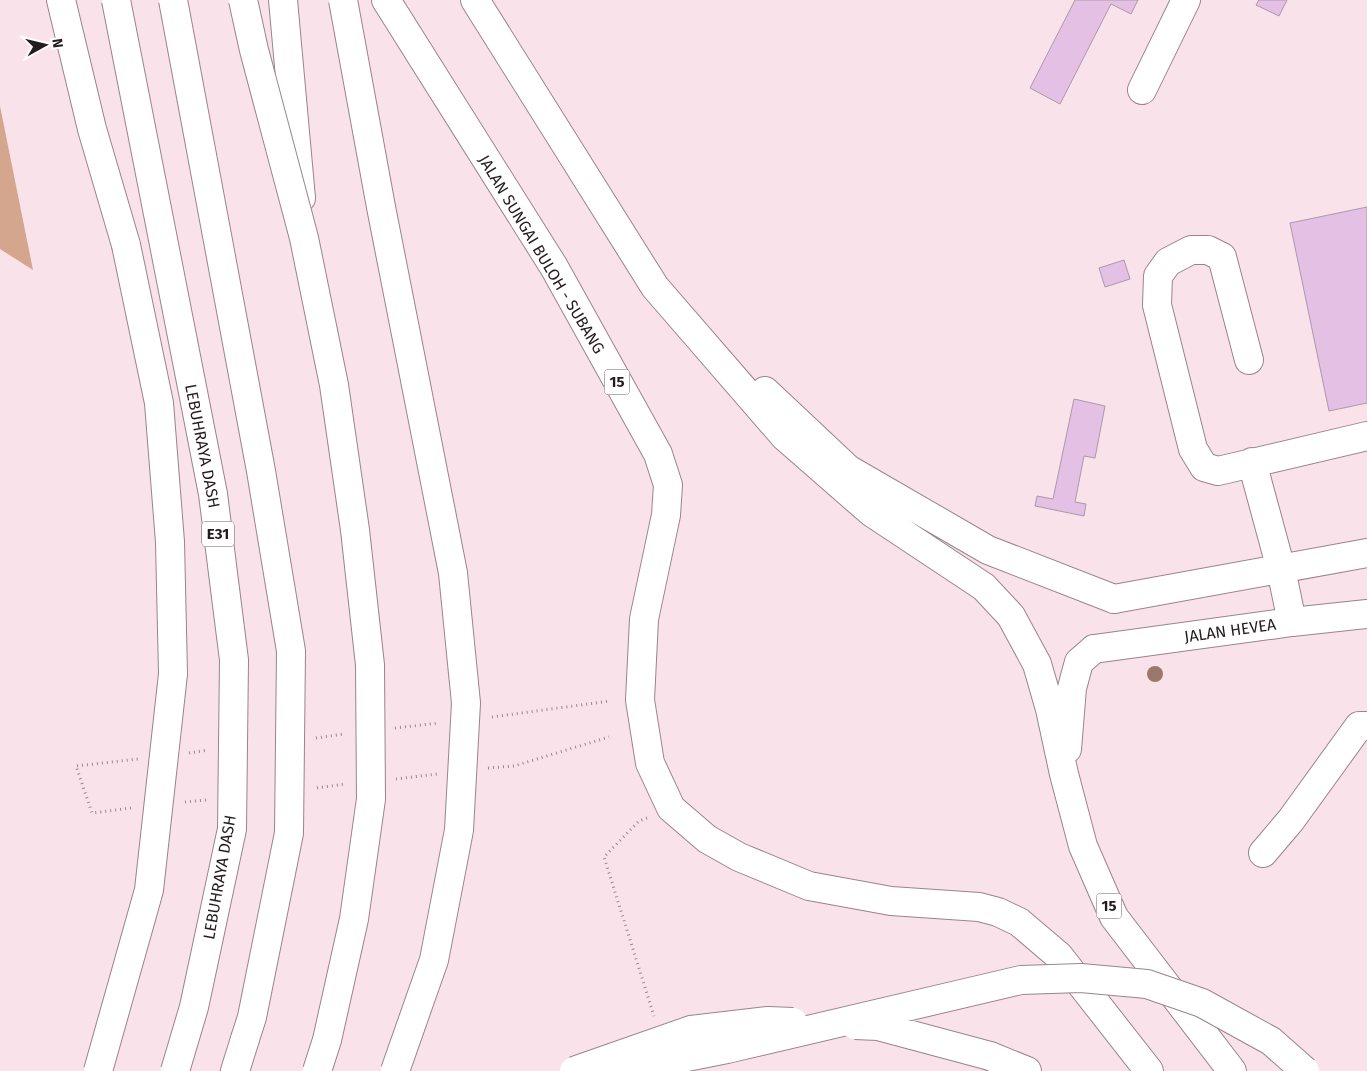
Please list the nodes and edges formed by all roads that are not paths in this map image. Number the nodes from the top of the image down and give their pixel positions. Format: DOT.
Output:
graph roads {
  1 [pos="61,0"];
  2 [pos="80,0"];
  3 [pos="116,0"];
  4 [pos="173,0"];
  5 [pos="244,0"];
  6 [pos="283,0"];
  7 [pos="343,0"];
  8 [pos="386,0"];
  9 [pos="475,0"];
  10 [pos="1186,0"];
  11 [pos="1142,90"];
  12 [pos="304,238"];
  13 [pos="126,245"];
  14 [pos="655,287"];
  15 [pos="1249,360"];
  16 [pos="1367,436"];
  17 [pos="1252,462"];
  18 [pos="1367,554"];
  19 [pos="1281,569"];
  20 [pos="1367,614"];
  21 [pos="1292,622"];
  22 [pos="1367,726"];
  23 [pos="1064,774"];
  24 [pos="1263,854"];
  25 [pos="98,1071"];
  26 [pos="174,1071"];
  27 [pos="235,1071"];
  28 [pos="317,1071"];
  29 [pos="395,1071"];
  30 [pos="574,1071"];
  31 [pos="598,1071"];
  32 [pos="1027,1071"];
  33 [pos="1150,1071"];
  34 [pos="1232,1071"];
  35 [pos="1305,1071"];
  1 -- 13 [label="main road"];
  2 -- 13 [label="main road"];
  3 -- 26 [label="main road, LEBUHRAYA DASH / E31, bridge"];
  4 -- 27 [label="main road, bridge"];
  5 -- 12 [label="main road, bridge"];
  6 -- 12 [label="main road, bridge"];
  7 -- 29 [label="main road, bridge"];
  8 -- 33 [label="main road, JALAN SUNGAI BULOH - SUBANG / 15"];
  9 -- 14 [label="main road, 15"];
  10 -- 11 [label="main road"];
  12 -- 28 [label="main road, bridge"];
  13 -- 25 [label="main road, bridge"];
  14 -- 19 [label="main road"];
  14 -- 23 [label="main road, 15"];
  15 -- 17 [label="main road"];
  16 -- 17 [label="main road"];
  17 -- 19 [label="main road"];
  18 -- 19 [label="main road"];
  19 -- 21 [label="main road"];
  20 -- 21 [label="main road, JALAN HEVEA"];
  21 -- 23 [label="main road, JALAN HEVEA"];
  22 -- 24 [label="main road"];
  23 -- 34 [label="main road, 15"];
  30 -- 32 [label="main road, bridge"];
  31 -- 35 [label="main road, bridge"];
}
